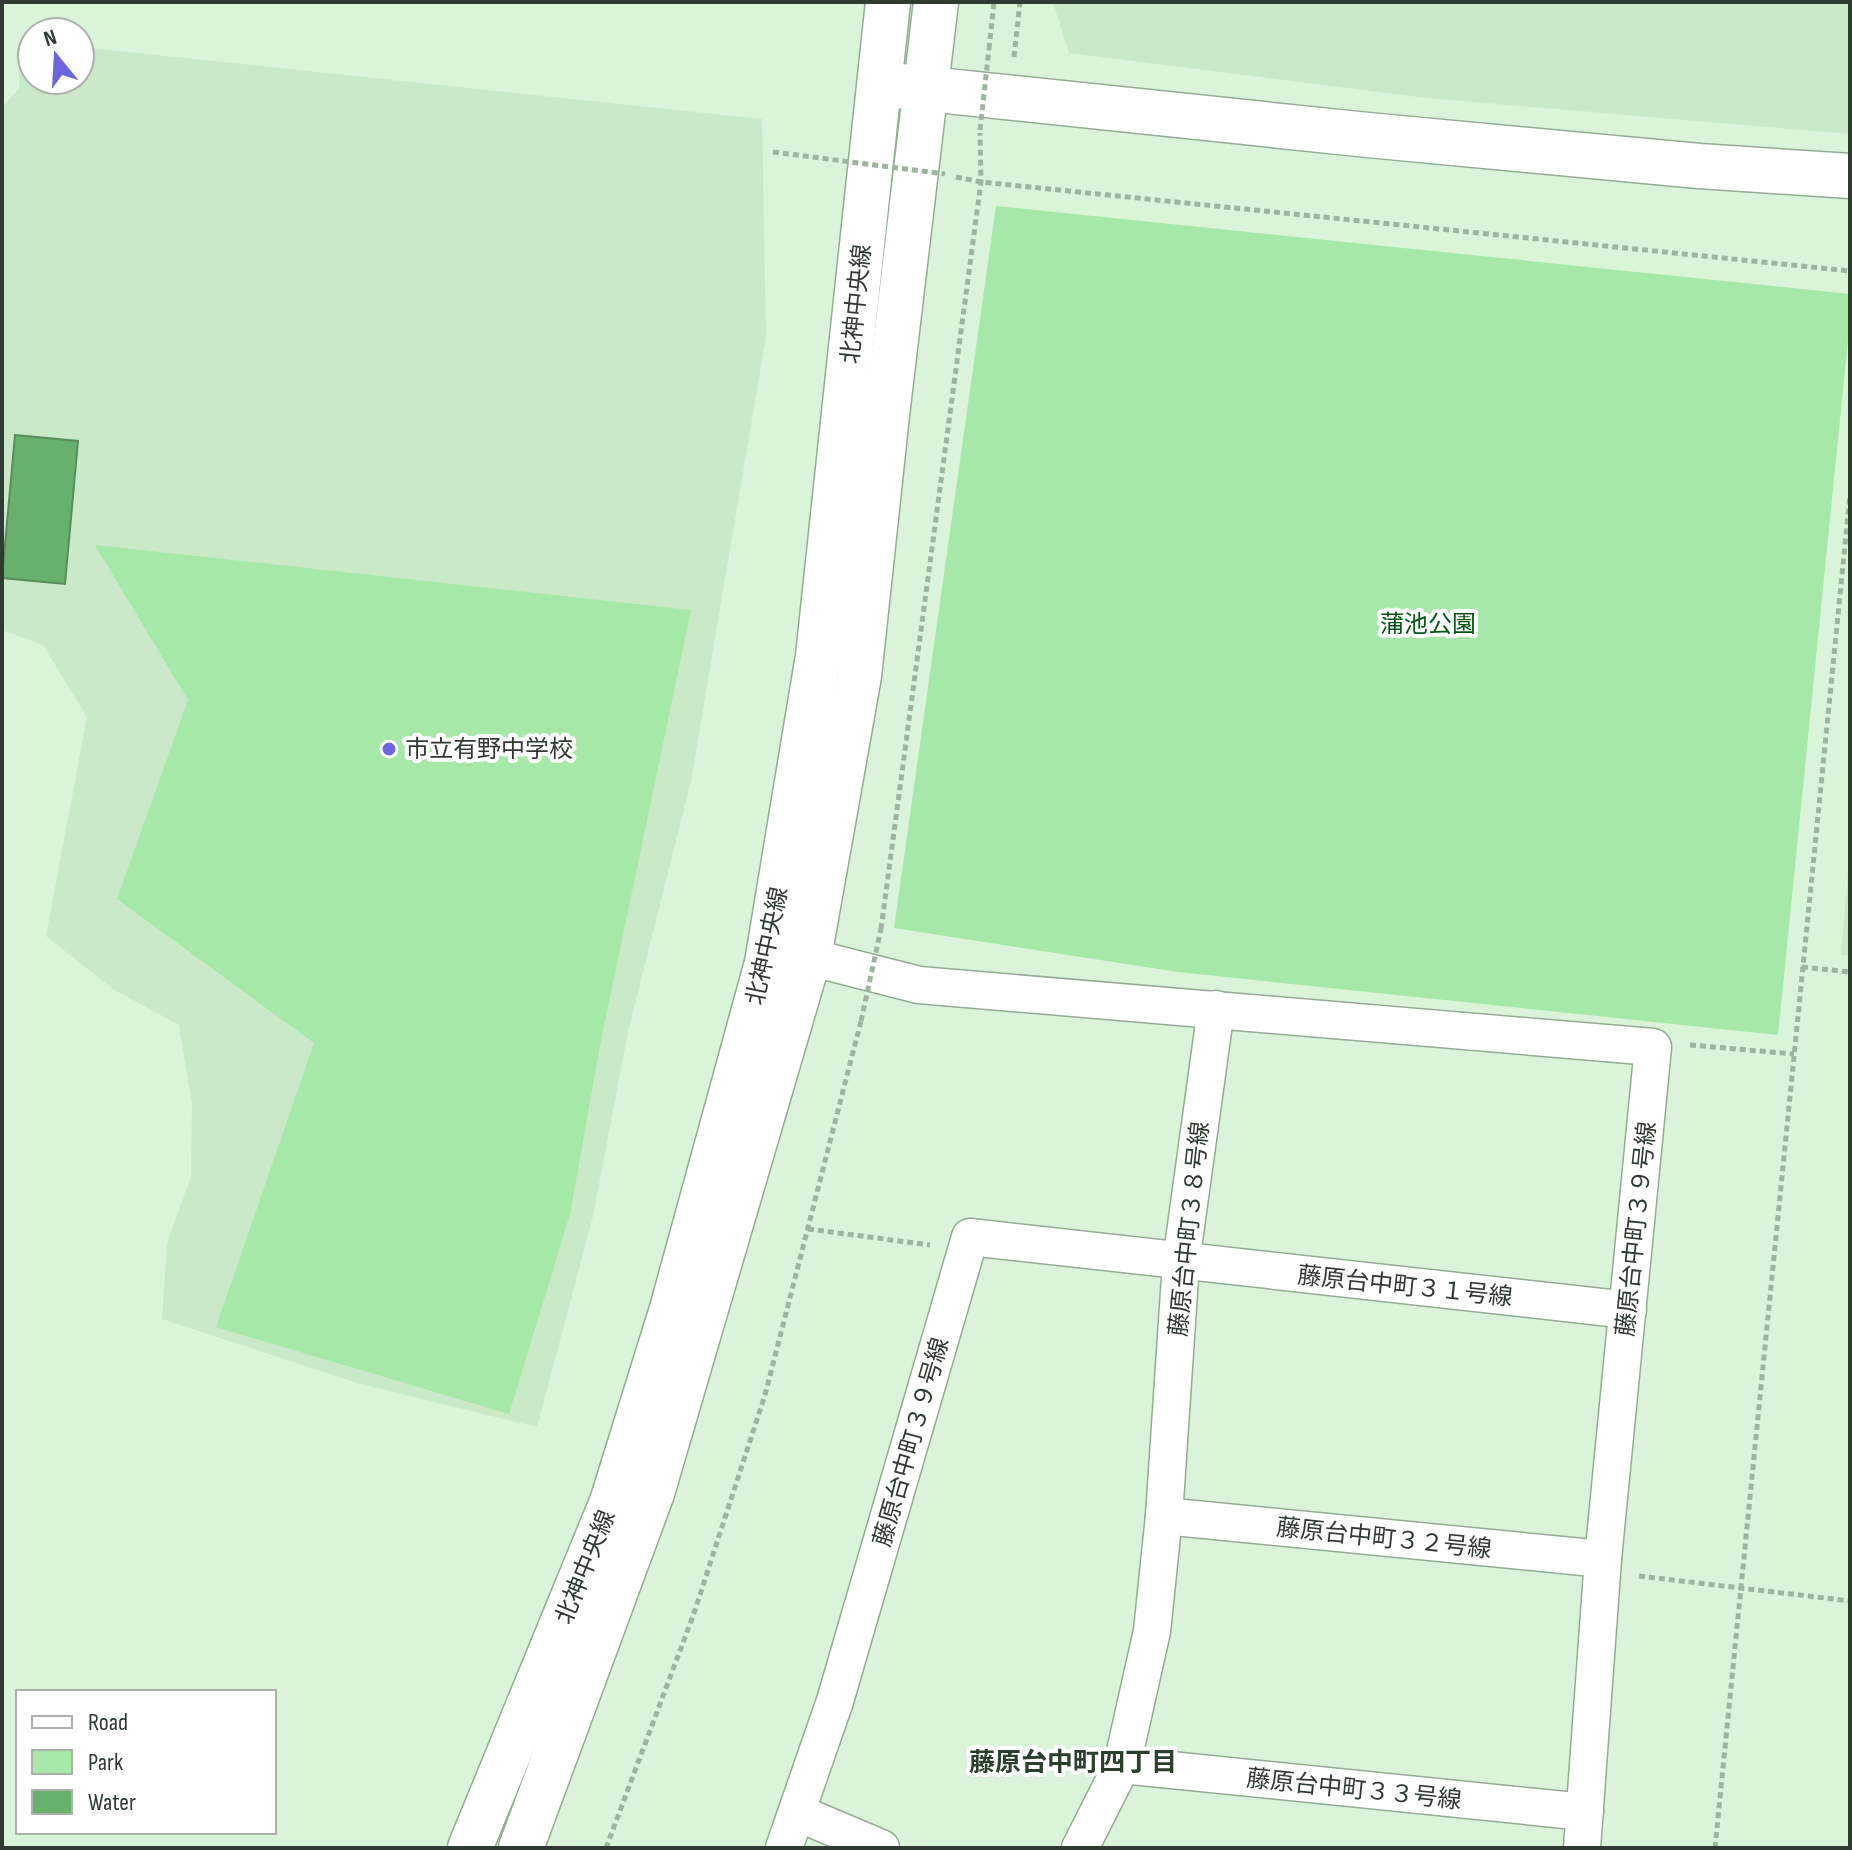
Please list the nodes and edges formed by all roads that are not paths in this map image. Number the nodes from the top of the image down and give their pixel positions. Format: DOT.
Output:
graph roads {
  1 [pos="888,2"];
  2 [pos="936,2"];
  3 [pos="880,83"];
  4 [pos="927,90"];
  5 [pos="1850,176"];
  6 [pos="809,957"];
  7 [pos="1216,1009"];
  8 [pos="1181,1262"];
  9 [pos="1628,1310"];
  10 [pos="1164,1516"];
  11 [pos="1603,1566"];
  12 [pos="1122,1765"];
  13 [pos="1585,1812"];
  14 [pos="798,1813"];
  15 [pos="470,1848"];
  16 [pos="521,1848"];
  17 [pos="784,1848"];
  18 [pos="881,1848"];
  19 [pos="1080,1848"];
  20 [pos="1582,1848"];
  1 -- 3 [label="street, 北神中央線"];
  2 -- 4 [label="street, 北神中央線"];
  3 -- 4 [label="street"];
  3 -- 15 [label="street, 北神中央線"];
  4 -- 5 [label="street"];
  4 -- 6 [label="street, 北神中央線"];
  6 -- 7 [label="street"];
  6 -- 16 [label="street, 北神中央線"];
  7 -- 8 [label="street, 藤原台中町３８号線"];
  7 -- 9 [label="street, 藤原台中町３９号線"];
  8 -- 9 [label="street, 藤原台中町３１号線"];
  8 -- 10 [label="street, 藤原台中町３８号線"];
  8 -- 14 [label="street, 藤原台中町３９号線"];
  9 -- 11 [label="street, 藤原台中町３９号線"];
  10 -- 11 [label="street, 藤原台中町３２号線"];
  10 -- 12 [label="street, 藤原台中町３８号線"];
  11 -- 13 [label="street, 藤原台中町３９号線"];
  12 -- 13 [label="street, 藤原台中町３３号線"];
  12 -- 19 [label="street, 藤原台中町３８号線"];
  13 -- 20 [label="street, 藤原台中町３９号線"];
  14 -- 17 [label="street, 藤原台中町３９号線"];
  14 -- 18 [label="street"];
}
